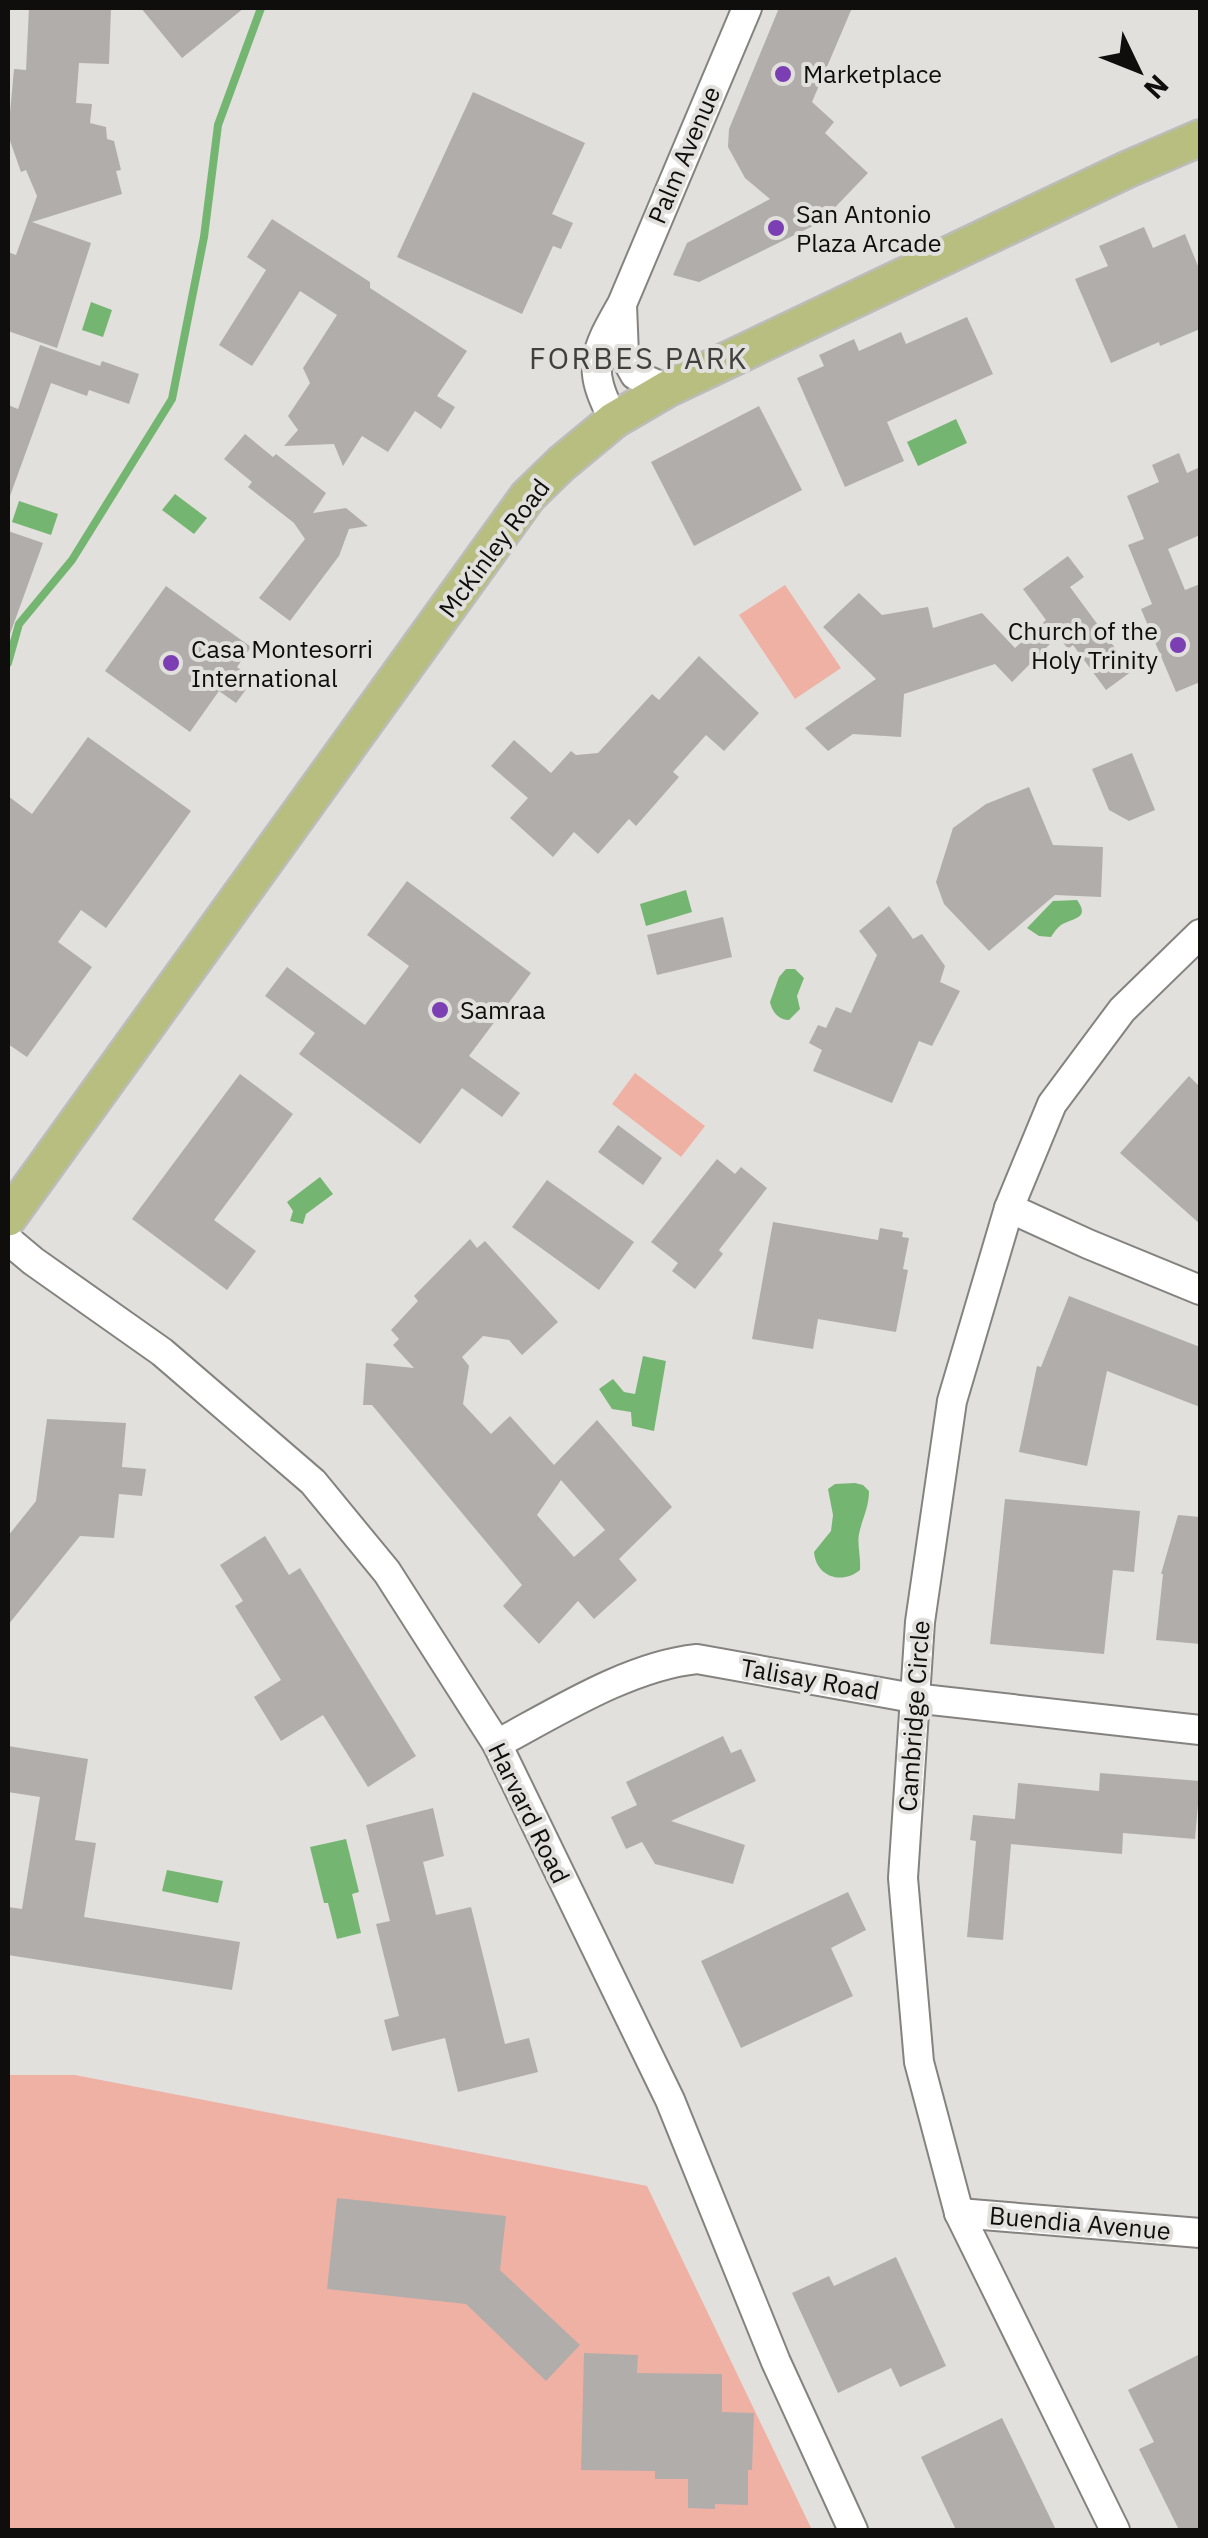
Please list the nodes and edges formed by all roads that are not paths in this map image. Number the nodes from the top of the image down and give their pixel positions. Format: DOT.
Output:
graph roads {
  1 [pos="747,8"];
  2 [pos="1200,138"];
  3 [pos="622,304"];
  4 [pos="667,389"];
  5 [pos="614,420"];
  6 [pos="1200,934"];
  7 [pos="1009,1208"];
  8 [pos="8,1218"];
  9 [pos="8,1240"];
  10 [pos="1200,1290"];
  11 [pos="914,1698"];
  12 [pos="1200,1730"];
  13 [pos="496,1744"];
  14 [pos="959,2213"];
  15 [pos="1200,2233"];
  16 [pos="853,2530"];
  17 [pos="1115,2530"];
  1 -- 3 [label="street, Palm Avenue"];
  2 -- 4 [label="main road, McKinley Road"];
  3 -- 4 [label="street, Palm Avenue"];
  3 -- 5 [label="street, Palm Avenue"];
  4 -- 5 [label="main road, McKinley Road"];
  5 -- 8 [label="main road, McKinley Road"];
  6 -- 7 [label="street, Cambridge Circle"];
  7 -- 10 [label="street"];
  7 -- 11 [label="street, Cambridge Circle"];
  9 -- 13 [label="street, Harvard Road"];
  11 -- 12 [label="street, Talisay Road"];
  11 -- 13 [label="street, Talisay Road"];
  11 -- 14 [label="street, Cambridge Circle"];
  13 -- 16 [label="street, Harvard Road"];
  14 -- 15 [label="street, Buendia Avenue"];
  14 -- 17 [label="street, Cambridge Circle"];
}
